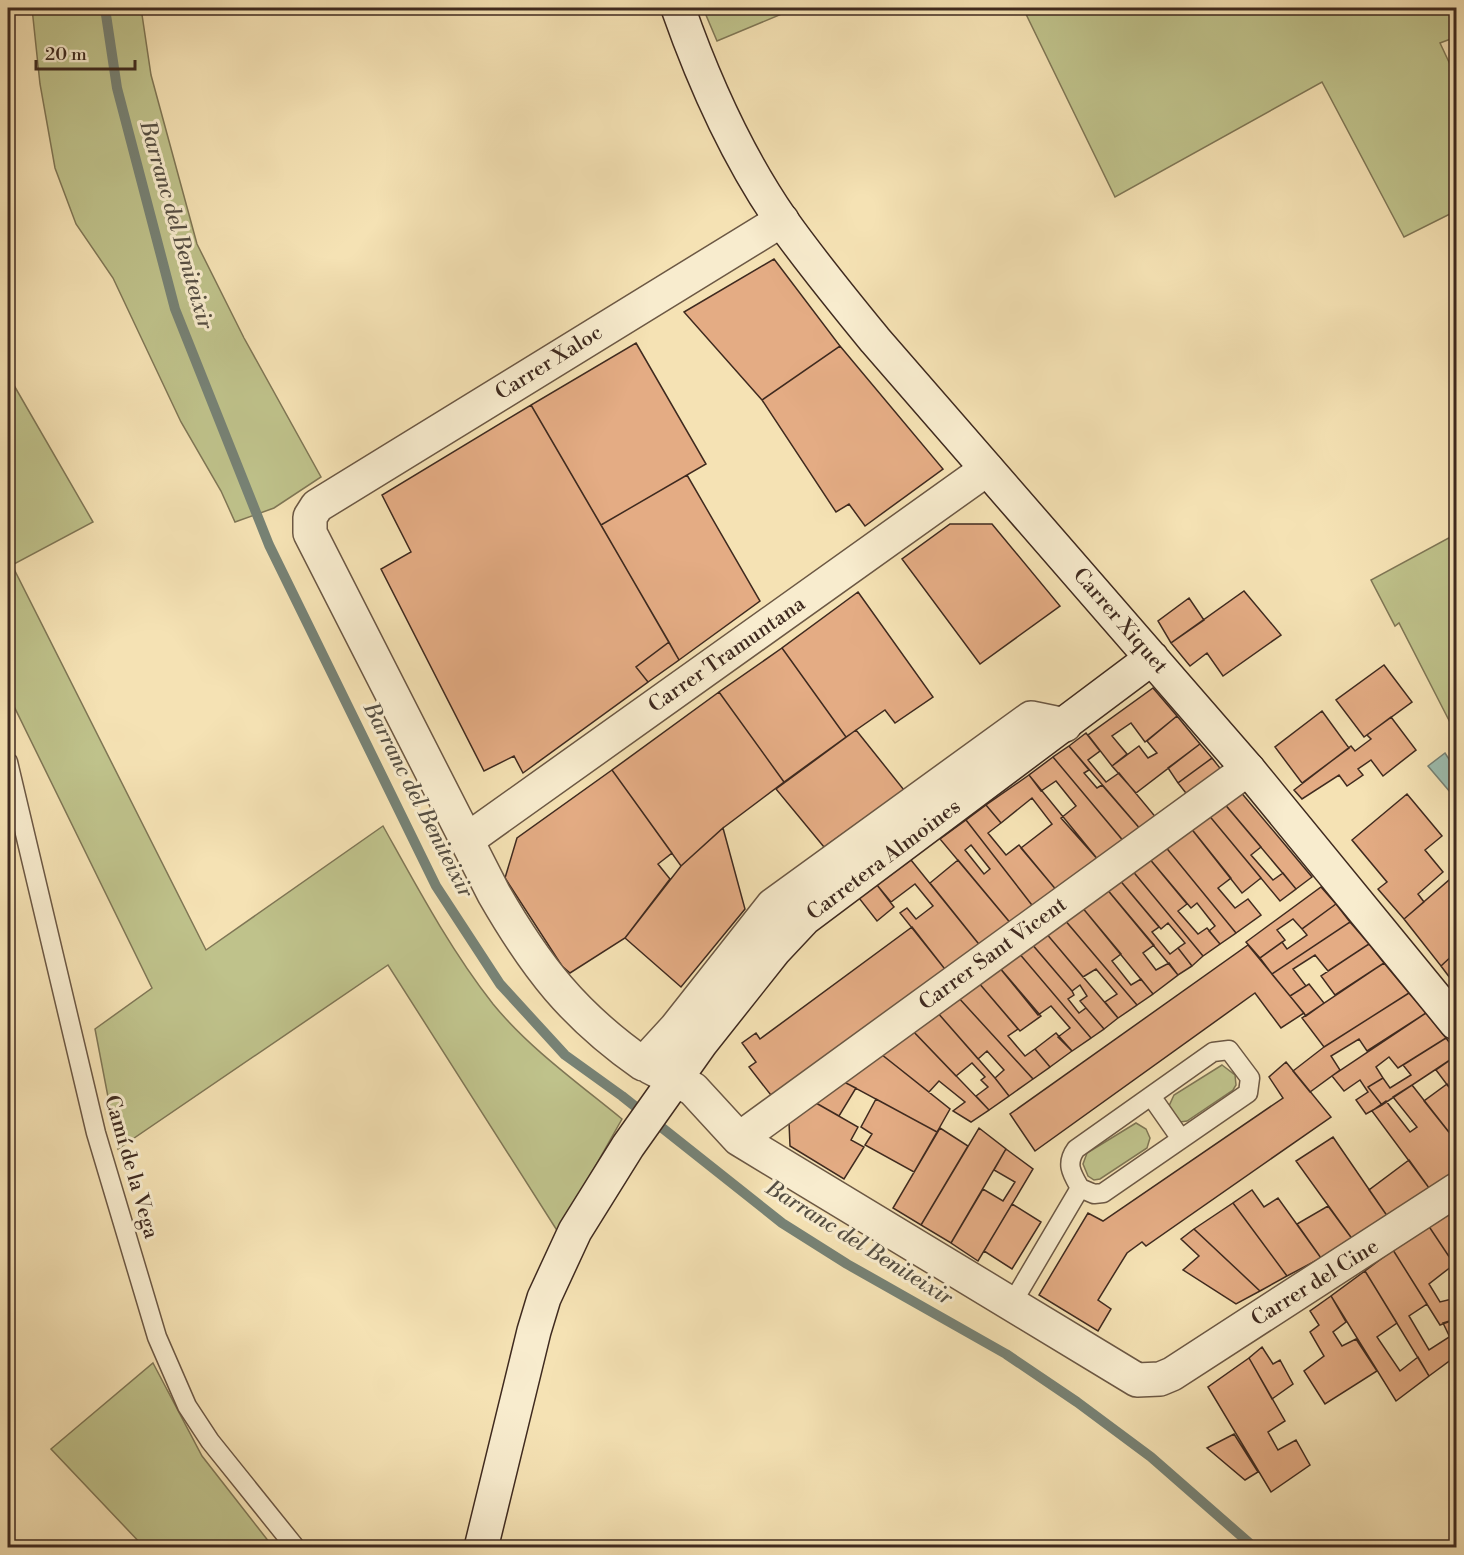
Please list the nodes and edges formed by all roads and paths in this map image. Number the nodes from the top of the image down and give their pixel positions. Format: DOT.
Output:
graph roads {
  1 [pos="678,8"];
  2 [pos="782,220"];
  3 [pos="987,469"];
  4 [pos="1152,658"];
  5 [pos="1065,725"];
  6 [pos="8,762"];
  7 [pos="1248,769"];
  8 [pos="467,840"];
  9 [pos="1456,1023"];
  10 [pos="643,1064"];
  11 [pos="667,1092"];
  12 [pos="1150,1096"];
  13 [pos="739,1139"];
  14 [pos="1181,1139"];
  15 [pos="1080,1188"];
  16 [pos="1456,1190"];
  17 [pos="1011,1305"];
  18 [pos="296,1548"];
  19 [pos="482,1548"];
  1 -- 2 [label="street, Carrer Xiquet"];
  2 -- 3 [label="street, Carrer Xiquet"];
  2 -- 8 [label="street, Carrer Xaloc"];
  3 -- 4 [label="street, Carrer Xiquet"];
  3 -- 8 [label="street, Carrer Tramuntana"];
  4 -- 5 [label="street, Carretera Almoines"];
  4 -- 7 [label="street, Carrer Xiquet"];
  5 -- 10 [label="street"];
  5 -- 11 [label="street, Carretera Almoines"];
  6 -- 18 [label="lane, Camí de la Vega"];
  7 -- 9 [label="street, Carrer Xiquet"];
  7 -- 13 [label="street, Carrer Sant Vicent"];
  8 -- 10 [label="street"];
  10 -- 11 [label="street"];
  11 -- 13 [label="street"];
  11 -- 19 [label="street, Carretera Almoines"];
  12 -- 14 [label="lane"];
  12 -- 14 [label="lane"];
  12 -- 15 [label="lane"];
  13 -- 17 [label="street"];
  14 -- 15 [label="lane"];
  15 -- 17 [label="lane"];
  16 -- 17 [label="street, Carrer del Cine"];
}
